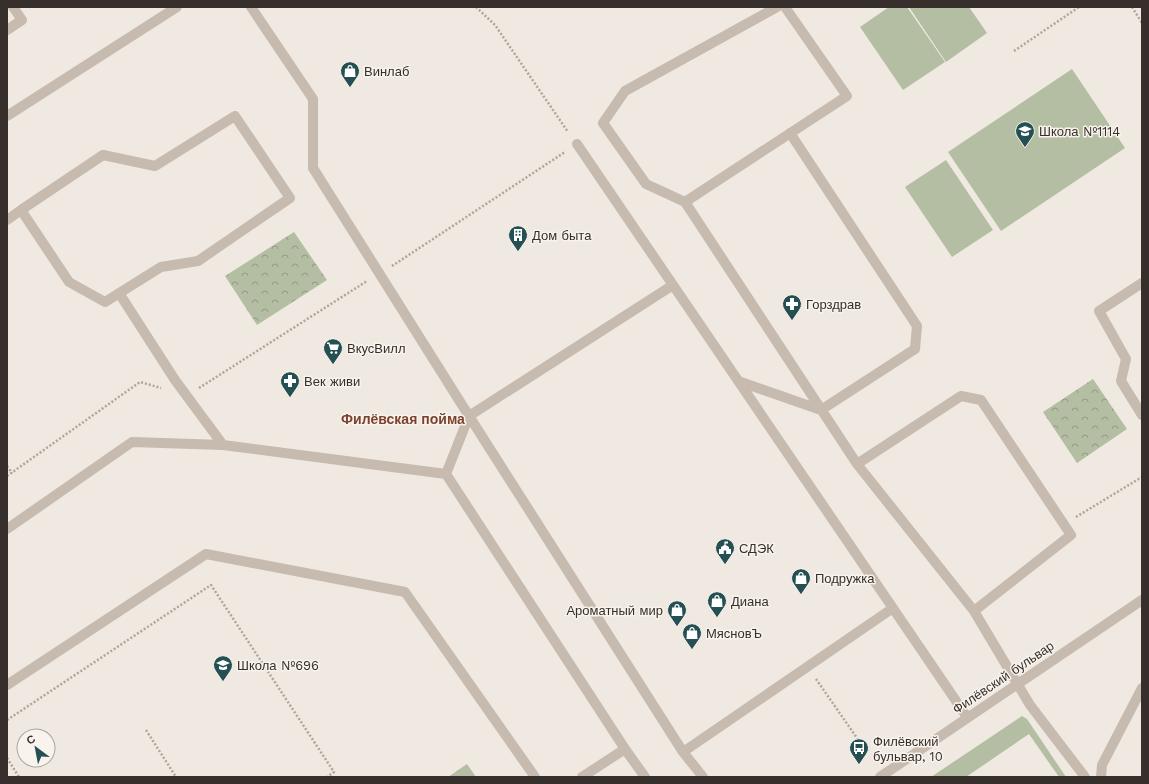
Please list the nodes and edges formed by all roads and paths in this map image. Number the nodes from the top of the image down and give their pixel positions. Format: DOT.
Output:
graph roads {
  1 [pos="13,7"];
  2 [pos="177,7"];
  3 [pos="251,7"];
  4 [pos="476,7"];
  5 [pos="777,7"];
  6 [pos="785,7"];
  7 [pos="1079,7"];
  8 [pos="1132,7"];
  9 [pos="1142,23"];
  10 [pos="7,30"];
  11 [pos="1014,52"];
  12 [pos="7,116"];
  13 [pos="790,133"];
  14 [pos="577,144"];
  15 [pos="685,202"];
  16 [pos="21,210"];
  17 [pos="7,220"];
  18 [pos="380,274"];
  19 [pos="1142,283"];
  20 [pos="673,285"];
  21 [pos="120,293"];
  22 [pos="738,381"];
  23 [pos="188,395"];
  24 [pos="821,410"];
  25 [pos="1142,415"];
  26 [pos="469,416"];
  27 [pos="223,445"];
  28 [pos="857,464"];
  29 [pos="7,466"];
  30 [pos="12,473"];
  31 [pos="446,474"];
  32 [pos="7,476"];
  33 [pos="1142,477"];
  34 [pos="1064,524"];
  35 [pos="7,529"];
  36 [pos="1142,600"];
  37 [pos="893,608"];
  38 [pos="974,611"];
  39 [pos="808,667"];
  40 [pos="1017,683"];
  41 [pos="7,685"];
  42 [pos="1142,688"];
  43 [pos="967,717"];
  44 [pos="7,720"];
  45 [pos="146,730"];
  46 [pos="625,750"];
  47 [pos="866,751"];
  48 [pos="683,752"];
  49 [pos="7,758"];
  50 [pos="19,777"];
  51 [pos="176,777"];
  52 [pos="327,777"];
  53 [pos="535,777"];
  54 [pos="582,777"];
  55 [pos="646,777"];
  56 [pos="703,777"];
  57 [pos="880,777"];
  58 [pos="1085,777"];
  59 [pos="1101,777"];
  1 -- 10 [label="street"];
  2 -- 12 [label="street"];
  3 -- 18 [label="street"];
  4 -- 14 [label="path"];
  5 -- 15 [label="street"];
  6 -- 13 [label="street"];
  7 -- 11 [label="path"];
  8 -- 9 [label="path"];
  13 -- 15 [label="street"];
  13 -- 24 [label="street"];
  14 -- 18 [label="path"];
  14 -- 20 [label="street"];
  15 -- 24 [label="street"];
  16 -- 17 [label="street"];
  16 -- 21 [label="street"];
  16 -- 21 [label="street"];
  18 -- 23 [label="path"];
  18 -- 26 [label="street"];
  19 -- 25 [label="street"];
  20 -- 22 [label="street"];
  20 -- 26 [label="street"];
  21 -- 23 [label="street"];
  22 -- 24 [label="street"];
  22 -- 37 [label="street"];
  23 -- 27 [label="street"];
  23 -- 30 [label="path"];
  24 -- 28 [label="street"];
  26 -- 31 [label="street"];
  26 -- 48 [label="street"];
  27 -- 31 [label="street"];
  27 -- 35 [label="street"];
  28 -- 34 [label="street"];
  28 -- 38 [label="street"];
  29 -- 30 [label="path"];
  30 -- 32 [label="path"];
  31 -- 46 [label="street"];
  33 -- 34 [label="path"];
  34 -- 38 [label="street"];
  36 -- 40 [label="street, Филёвский бульвар"];
  37 -- 39 [label="street"];
  37 -- 43 [label="street"];
  38 -- 40 [label="street"];
  39 -- 47 [label="path"];
  39 -- 48 [label="street"];
  40 -- 43 [label="street, Филёвский бульвар"];
  40 -- 58 [label="street"];
  41 -- 53 [label="street"];
  42 -- 59 [label="street"];
  43 -- 57 [label="street, Филёвский бульвар"];
  44 -- 52 [label="path"];
  45 -- 51 [label="path"];
  46 -- 54 [label="street"];
  46 -- 55 [label="street"];
  48 -- 56 [label="street"];
  49 -- 50 [label="path"];
}
